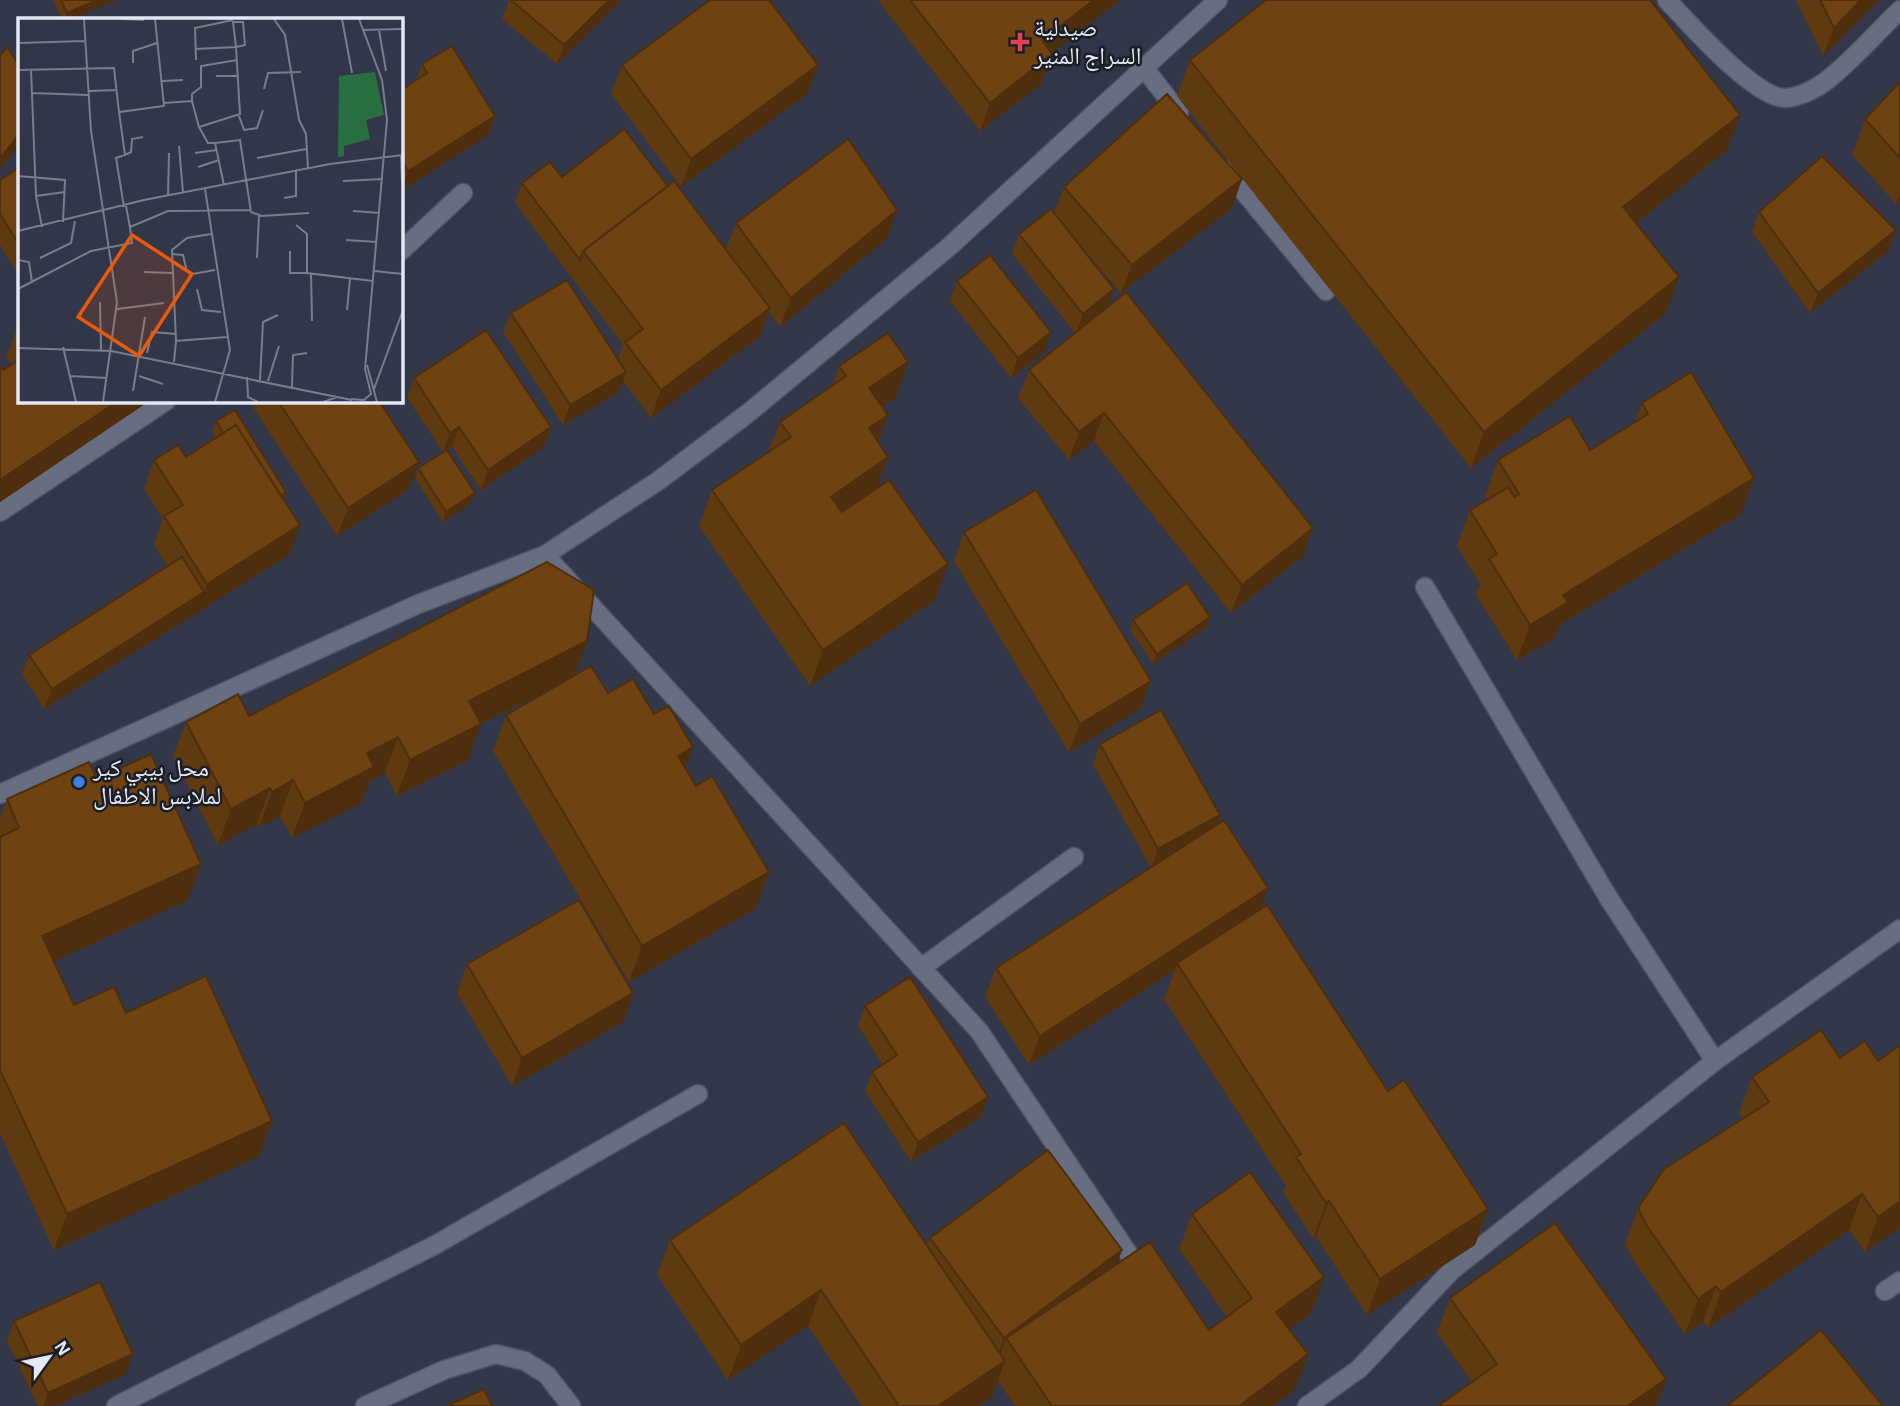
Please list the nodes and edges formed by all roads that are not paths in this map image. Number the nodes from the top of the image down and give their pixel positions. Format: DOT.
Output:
graph roads {
  1 [pos="1218,0"];
  2 [pos="1667,0"];
  3 [pos="1900,10"];
  4 [pos="1145,69"];
  5 [pos="1187,123"];
  6 [pos="1213,153"];
  7 [pos="463,193"];
  8 [pos="402,250"];
  9 [pos="1326,291"];
  10 [pos="165,402"];
  11 [pos="0,512"];
  12 [pos="545,555"];
  13 [pos="1425,587"];
  14 [pos="0,793"];
  15 [pos="1074,857"];
  16 [pos="1900,929"];
  17 [pos="921,968"];
  18 [pos="1715,1061"];
  19 [pos="698,1094"];
  20 [pos="1130,1256"];
  21 [pos="116,1406"];
  22 [pos="365,1406"];
  23 [pos="571,1406"];
  24 [pos="1307,1406"];
  1 -- 4 [label="street"];
  2 -- 3 [label="street"];
  4 -- 5 [label="street"];
  4 -- 12 [label="street"];
  6 -- 9 [label="street"];
  7 -- 8 [label="street"];
  10 -- 11 [label="street"];
  12 -- 14 [label="street"];
  12 -- 17 [label="street"];
  13 -- 18 [label="street"];
  15 -- 17 [label="street"];
  16 -- 18 [label="street"];
  17 -- 20 [label="street"];
  18 -- 24 [label="street"];
  19 -- 21 [label="street"];
  22 -- 23 [label="street"];
}
